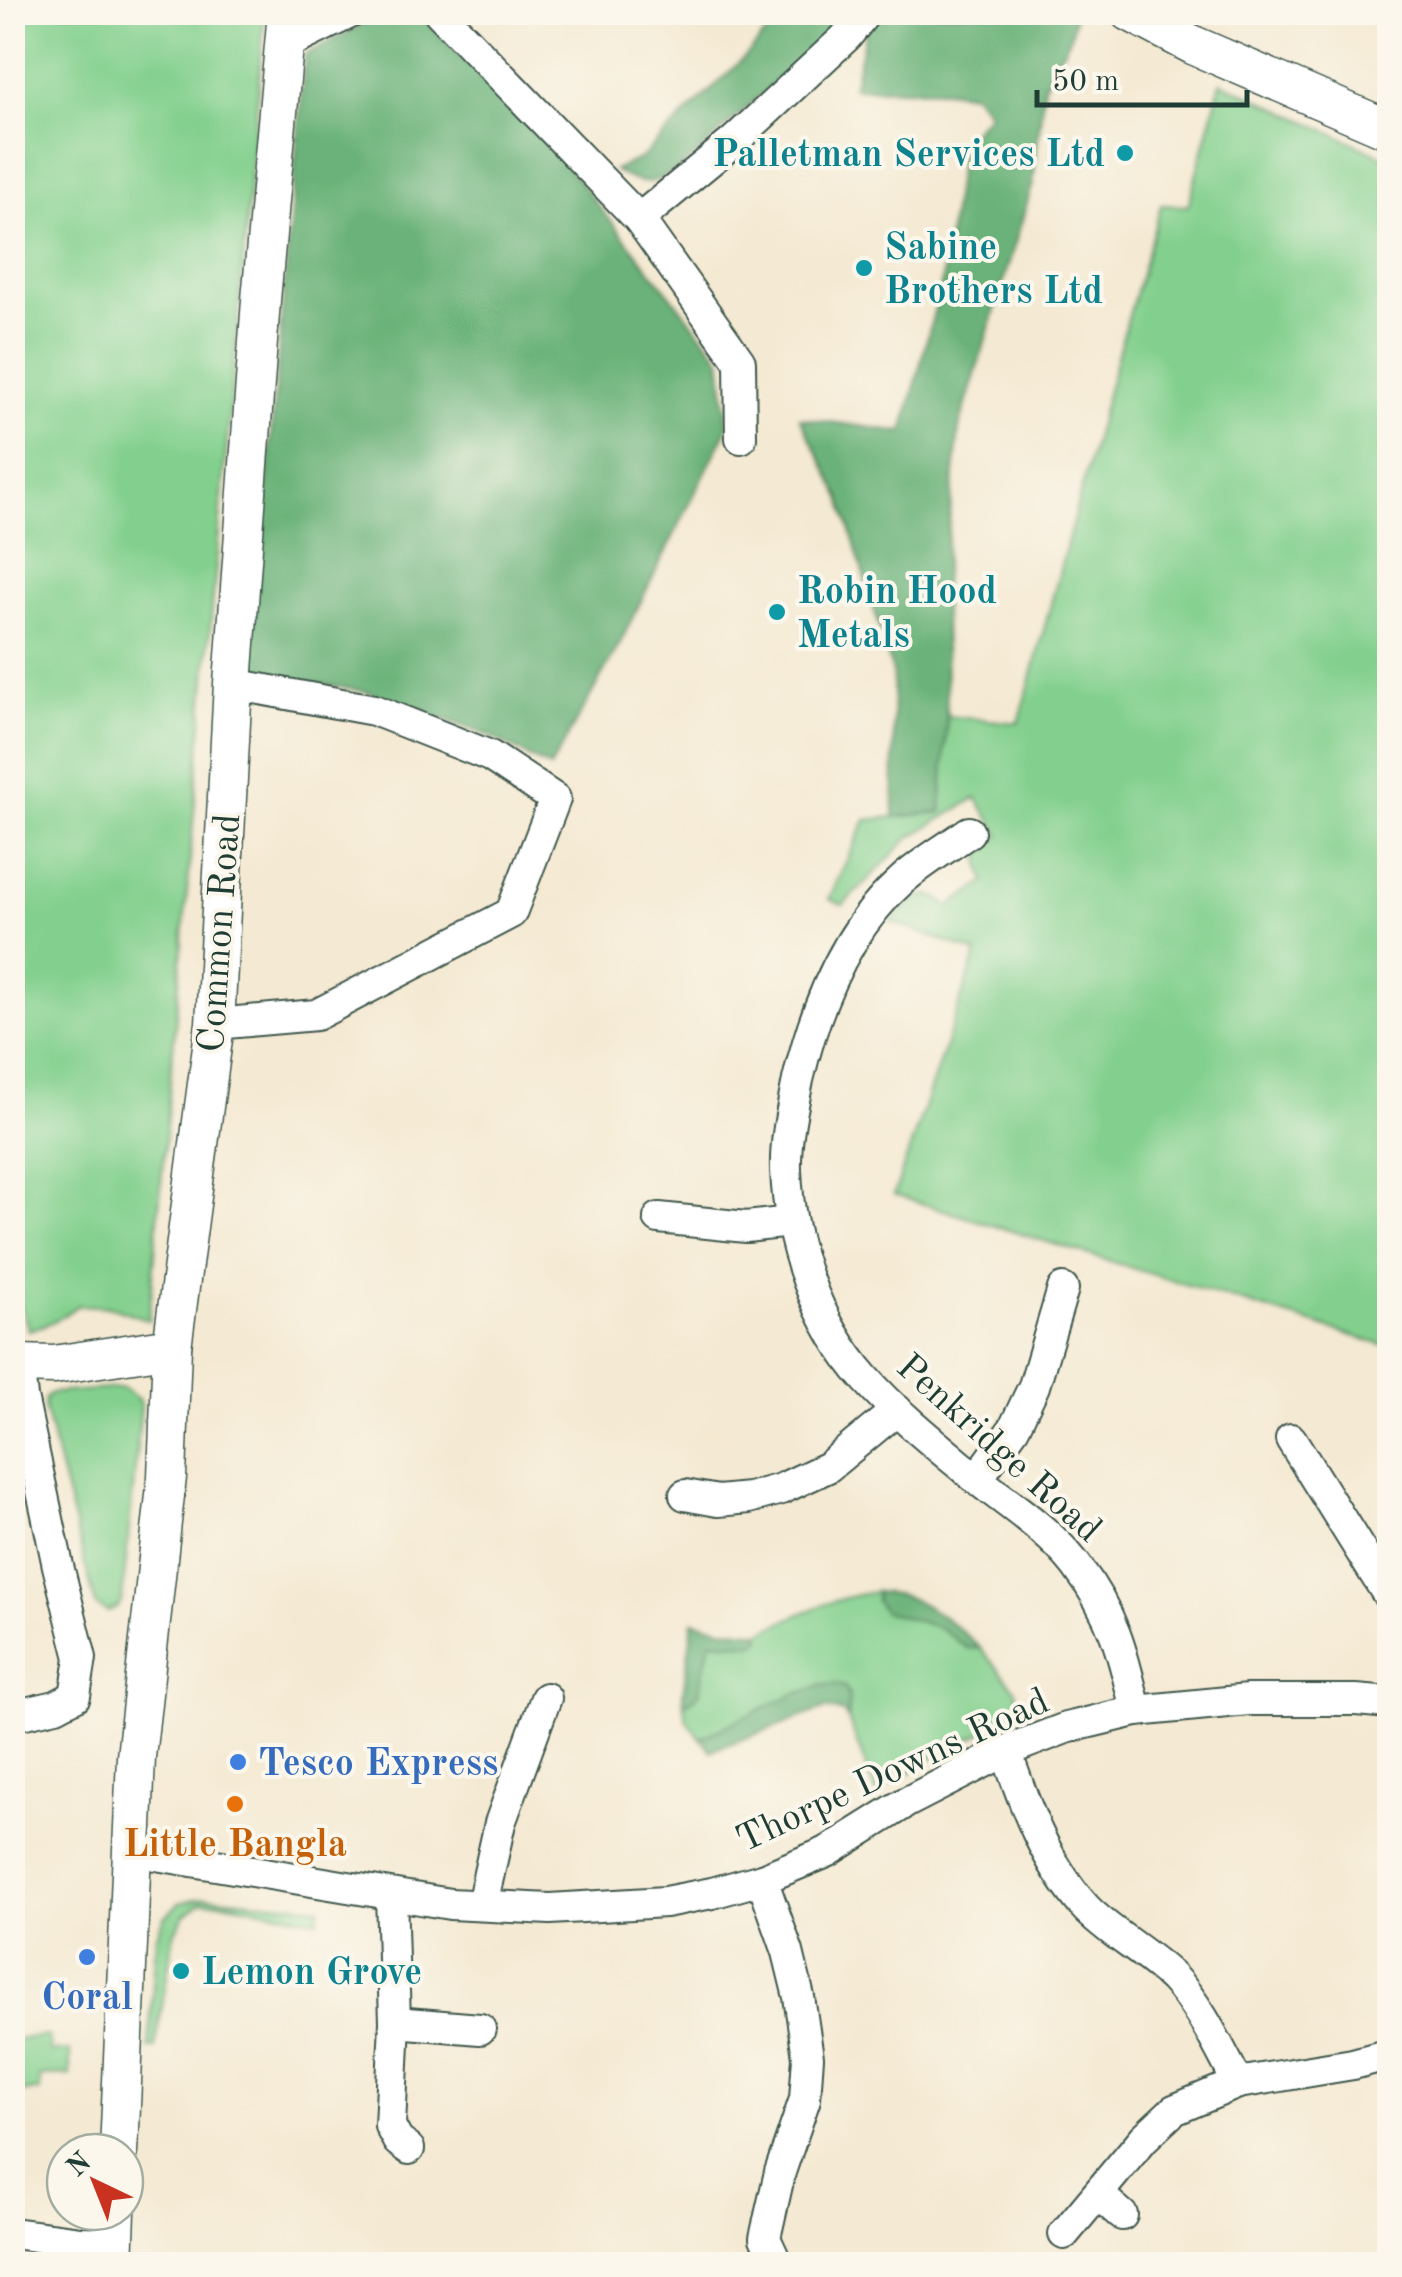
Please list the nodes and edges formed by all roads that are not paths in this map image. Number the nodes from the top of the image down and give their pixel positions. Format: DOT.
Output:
graph roads {
  1 [pos="352,12"];
  2 [pos="439,12"];
  3 [pos="866,12"];
  4 [pos="1130,12"];
  5 [pos="286,29"];
  6 [pos="1390,130"];
  7 [pos="639,219"];
  8 [pos="741,438"];
  9 [pos="233,684"];
  10 [pos="969,832"];
  11 [pos="215,1024"];
  12 [pos="659,1218"];
  13 [pos="791,1222"];
  14 [pos="1064,1290"];
  15 [pos="172,1347"];
  16 [pos="14,1363"];
  17 [pos="896,1410"];
  18 [pos="1292,1439"];
  19 [pos="977,1479"];
  20 [pos="686,1495"];
  21 [pos="1390,1598"];
  22 [pos="546,1698"];
  23 [pos="1390,1703"];
  24 [pos="1136,1711"];
  25 [pos="12,1716"];
  26 [pos="1006,1750"];
  27 [pos="132,1851"];
  28 [pos="762,1879"];
  29 [pos="390,1895"];
  30 [pos="482,1905"];
  31 [pos="395,2022"];
  32 [pos="480,2029"];
  33 [pos="1390,2054"];
  34 [pos="1238,2083"];
  35 [pos="120,2132"];
  36 [pos="409,2149"];
  37 [pos="1098,2194"];
  38 [pos="1122,2215"];
  39 [pos="12,2234"];
  40 [pos="1064,2234"];
  41 [pos="115,2240"];
  42 [pos="778,2264"];
  1 -- 5 [label="street"];
  2 -- 7 [label="street"];
  3 -- 7 [label="street"];
  4 -- 6 [label="street"];
  5 -- 9 [label="street, Common Road"];
  7 -- 8 [label="street"];
  9 -- 11 [label="street, Common Road"];
  9 -- 11 [label="street"];
  10 -- 13 [label="street, Penkridge Road"];
  11 -- 15 [label="street, Common Road"];
  12 -- 13 [label="street"];
  13 -- 17 [label="street, Penkridge Road"];
  14 -- 19 [label="street"];
  15 -- 16 [label="street"];
  15 -- 27 [label="street, Common Road"];
  16 -- 25 [label="street"];
  17 -- 19 [label="street, Penkridge Road"];
  17 -- 20 [label="street"];
  18 -- 21 [label="street"];
  19 -- 24 [label="street, Penkridge Road"];
  22 -- 30 [label="street"];
  23 -- 24 [label="street, Thorpe Downs Road"];
  24 -- 26 [label="street, Thorpe Downs Road"];
  26 -- 28 [label="street, Thorpe Downs Road"];
  26 -- 34 [label="street"];
  27 -- 29 [label="street, Thorpe Downs Road"];
  27 -- 35 [label="street, Common Road"];
  28 -- 30 [label="street, Thorpe Downs Road"];
  28 -- 42 [label="street"];
  29 -- 30 [label="street, Thorpe Downs Road"];
  29 -- 31 [label="street"];
  31 -- 32 [label="street"];
  31 -- 36 [label="street"];
  33 -- 34 [label="street"];
  34 -- 37 [label="street"];
  37 -- 38 [label="street"];
  37 -- 40 [label="street"];
  39 -- 41 [label="street"];
}
